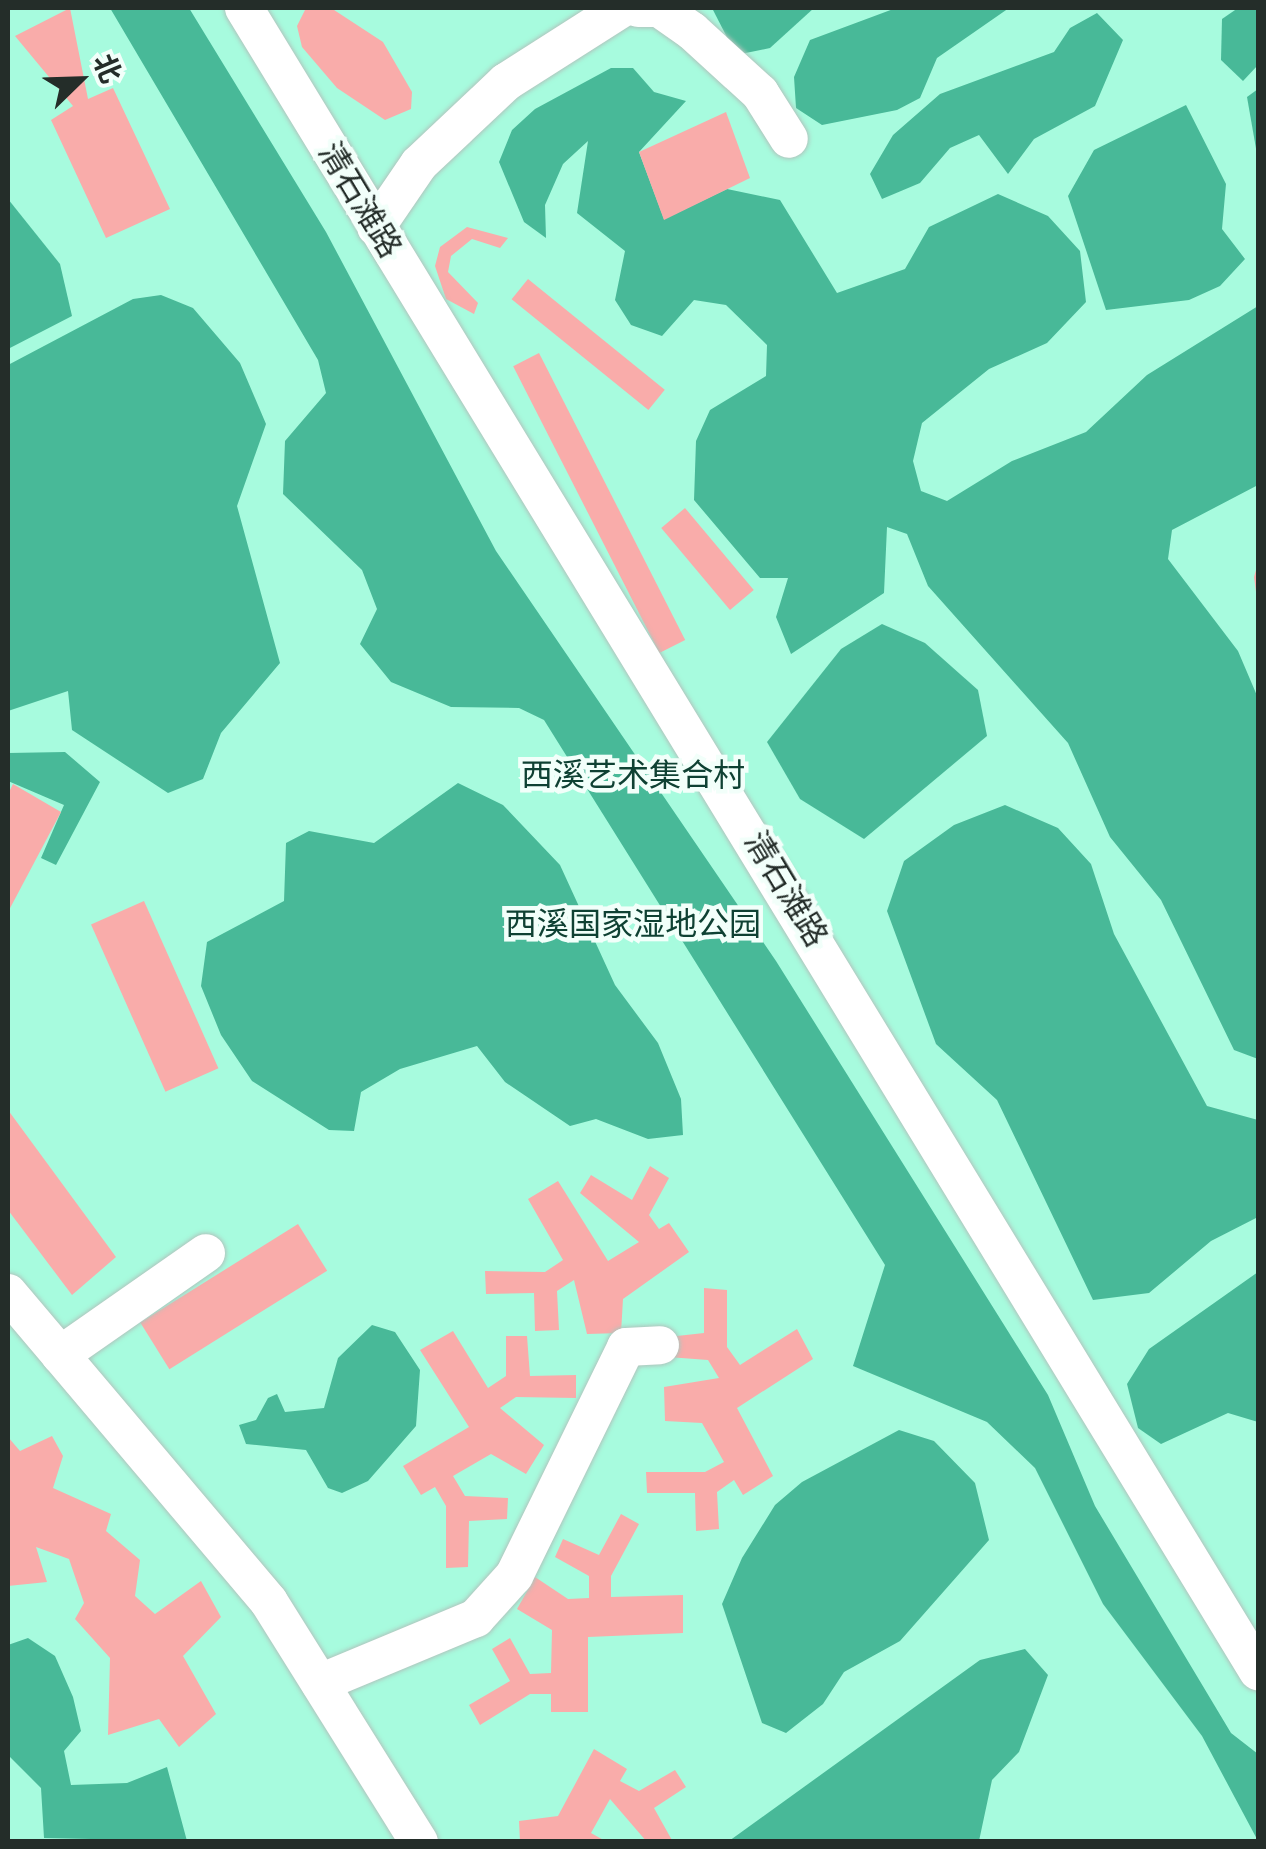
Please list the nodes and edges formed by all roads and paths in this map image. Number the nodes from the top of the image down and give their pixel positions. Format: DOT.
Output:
graph roads {
  1 [pos="244,8"];
  2 [pos="622,8"];
  3 [pos="638,8"];
  4 [pos="789,139"];
  5 [pos="376,227"];
  6 [pos="206,1253"];
  7 [pos="8,1293"];
  8 [pos="660,1345"];
  9 [pos="60,1355"];
  10 [pos="1258,1671"];
  11 [pos="320,1683"];
  12 [pos="417,1839"];
  1 -- 5 [label="street, 清石滩路"];
  2 -- 5 [label="street"];
  3 -- 4 [label="street"];
  5 -- 10 [label="street, 清石滩路"];
  6 -- 9 [label="street"];
  7 -- 9 [label="street"];
  8 -- 11 [label="street"];
  9 -- 11 [label="street"];
  11 -- 12 [label="street"];
}
